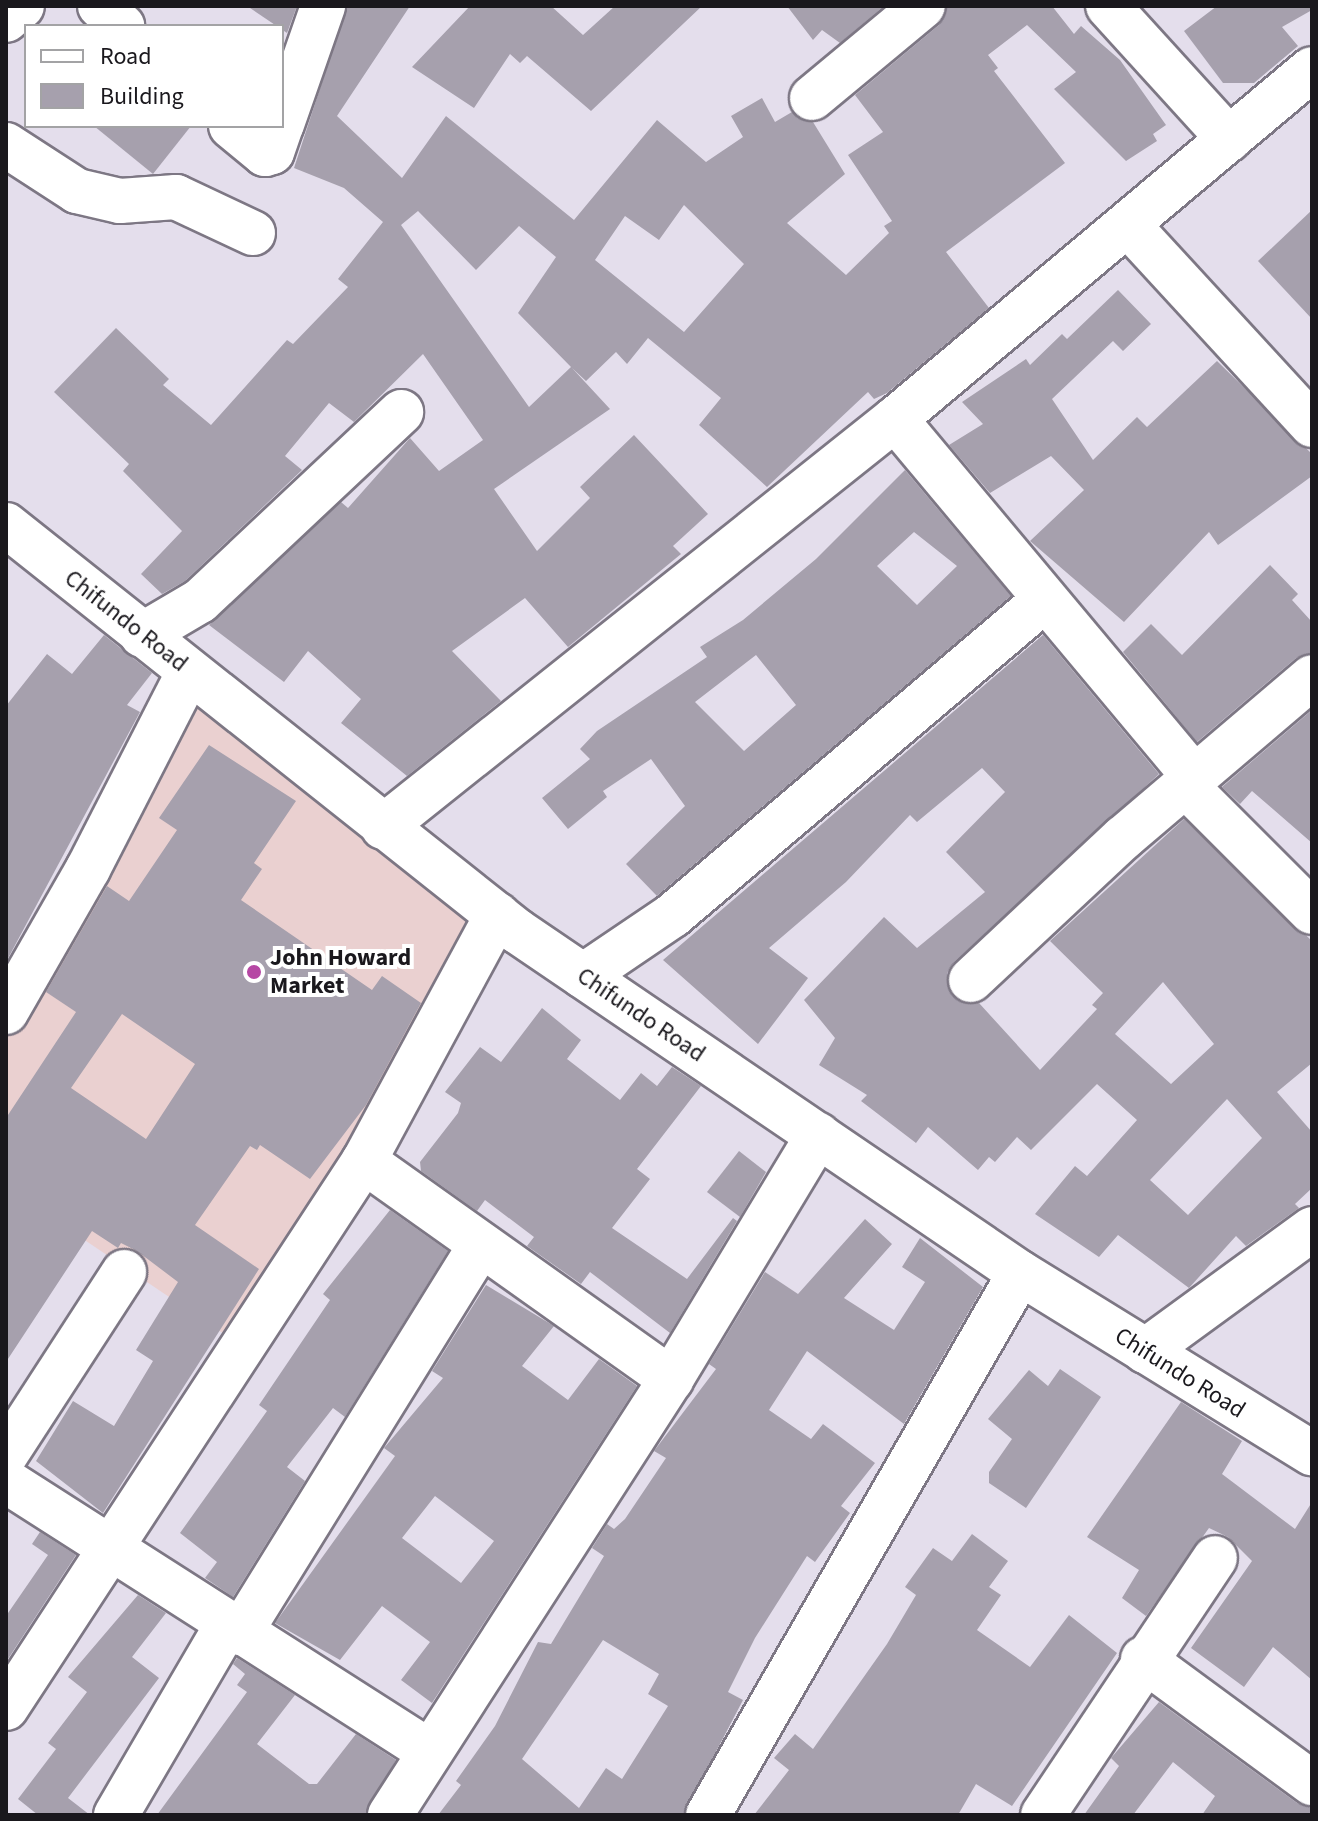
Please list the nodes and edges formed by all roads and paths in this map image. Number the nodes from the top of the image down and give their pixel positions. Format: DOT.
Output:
graph roads {
  1 [pos="22,6"];
  2 [pos="100,6"];
  3 [pos="323,6"];
  4 [pos="923,6"];
  5 [pos="1108,6"];
  6 [pos="6,20"];
  7 [pos="120,24"];
  8 [pos="1312,69"];
  9 [pos="812,98"];
  10 [pos="284,119"];
  11 [pos="233,128"];
  12 [pos="281,128"];
  13 [pos="1229,139"];
  14 [pos="6,145"];
  15 [pos="1130,227"];
  16 [pos="253,233"];
  17 [pos="401,412"];
  18 [pos="895,419"];
  19 [pos="1312,425"];
  20 [pos="6,525"];
  21 [pos="1045,600"];
  22 [pos="142,635"];
  23 [pos="189,672"];
  24 [pos="1312,677"];
  25 [pos="1190,782"];
  26 [pos="383,827"];
  27 [pos="1312,912"];
  28 [pos="497,915"];
  29 [pos="583,976"];
  30 [pos="971,980"];
  31 [pos="6,1012"];
  32 [pos="818,1135"];
  33 [pos="364,1161"];
  34 [pos="1312,1229"];
  35 [pos="481,1245"];
  36 [pos="124,1272"];
  37 [pos="1020,1273"];
  38 [pos="1145,1351"];
  39 [pos="671,1379"];
  40 [pos="1312,1453"];
  41 [pos="6,1454"];
  42 [pos="6,1481"];
  43 [pos="107,1550"];
  44 [pos="1215,1558"];
  45 [pos="233,1629"];
  46 [pos="1143,1659"];
  47 [pos="6,1708"];
  48 [pos="430,1752"];
  49 [pos="1312,1783"];
  50 [pos="117,1815"];
  51 [pos="390,1815"];
  52 [pos="708,1815"];
  53 [pos="1043,1815"];
  1 -- 6 [label="street"];
  2 -- 7 [label="street"];
  3 -- 10 [label="street"];
  4 -- 9 [label="street"];
  5 -- 13 [label="street"];
  8 -- 13 [label="street"];
  11 -- 12 [label="street"];
  13 -- 15 [label="street"];
  14 -- 16 [label="street"];
  15 -- 18 [label="street"];
  15 -- 19 [label="street"];
  17 -- 22 [label="street"];
  18 -- 21 [label="street"];
  18 -- 26 [label="street"];
  20 -- 22 [label="street, Chifundo Road"];
  21 -- 25 [label="street"];
  21 -- 29 [label="street"];
  22 -- 23 [label="street, Chifundo Road"];
  23 -- 26 [label="street, Chifundo Road"];
  23 -- 31 [label="street"];
  24 -- 25 [label="street"];
  25 -- 27 [label="street"];
  25 -- 30 [label="street"];
  26 -- 28 [label="street, Chifundo Road"];
  28 -- 29 [label="street, Chifundo Road"];
  28 -- 33 [label="street"];
  29 -- 32 [label="street, Chifundo Road"];
  32 -- 37 [label="street, Chifundo Road"];
  32 -- 39 [label="street"];
  33 -- 35 [label="street"];
  33 -- 43 [label="street"];
  34 -- 38 [label="street"];
  35 -- 39 [label="street"];
  35 -- 45 [label="street"];
  36 -- 41 [label="street"];
  37 -- 38 [label="street, Chifundo Road"];
  37 -- 52 [label="street"];
  38 -- 40 [label="street, Chifundo Road"];
  39 -- 48 [label="street"];
  42 -- 43 [label="street"];
  43 -- 45 [label="street"];
  43 -- 47 [label="street"];
  44 -- 46 [label="street"];
  45 -- 48 [label="street"];
  45 -- 50 [label="street"];
  46 -- 49 [label="street"];
  46 -- 53 [label="street"];
  48 -- 51 [label="street"];
}
